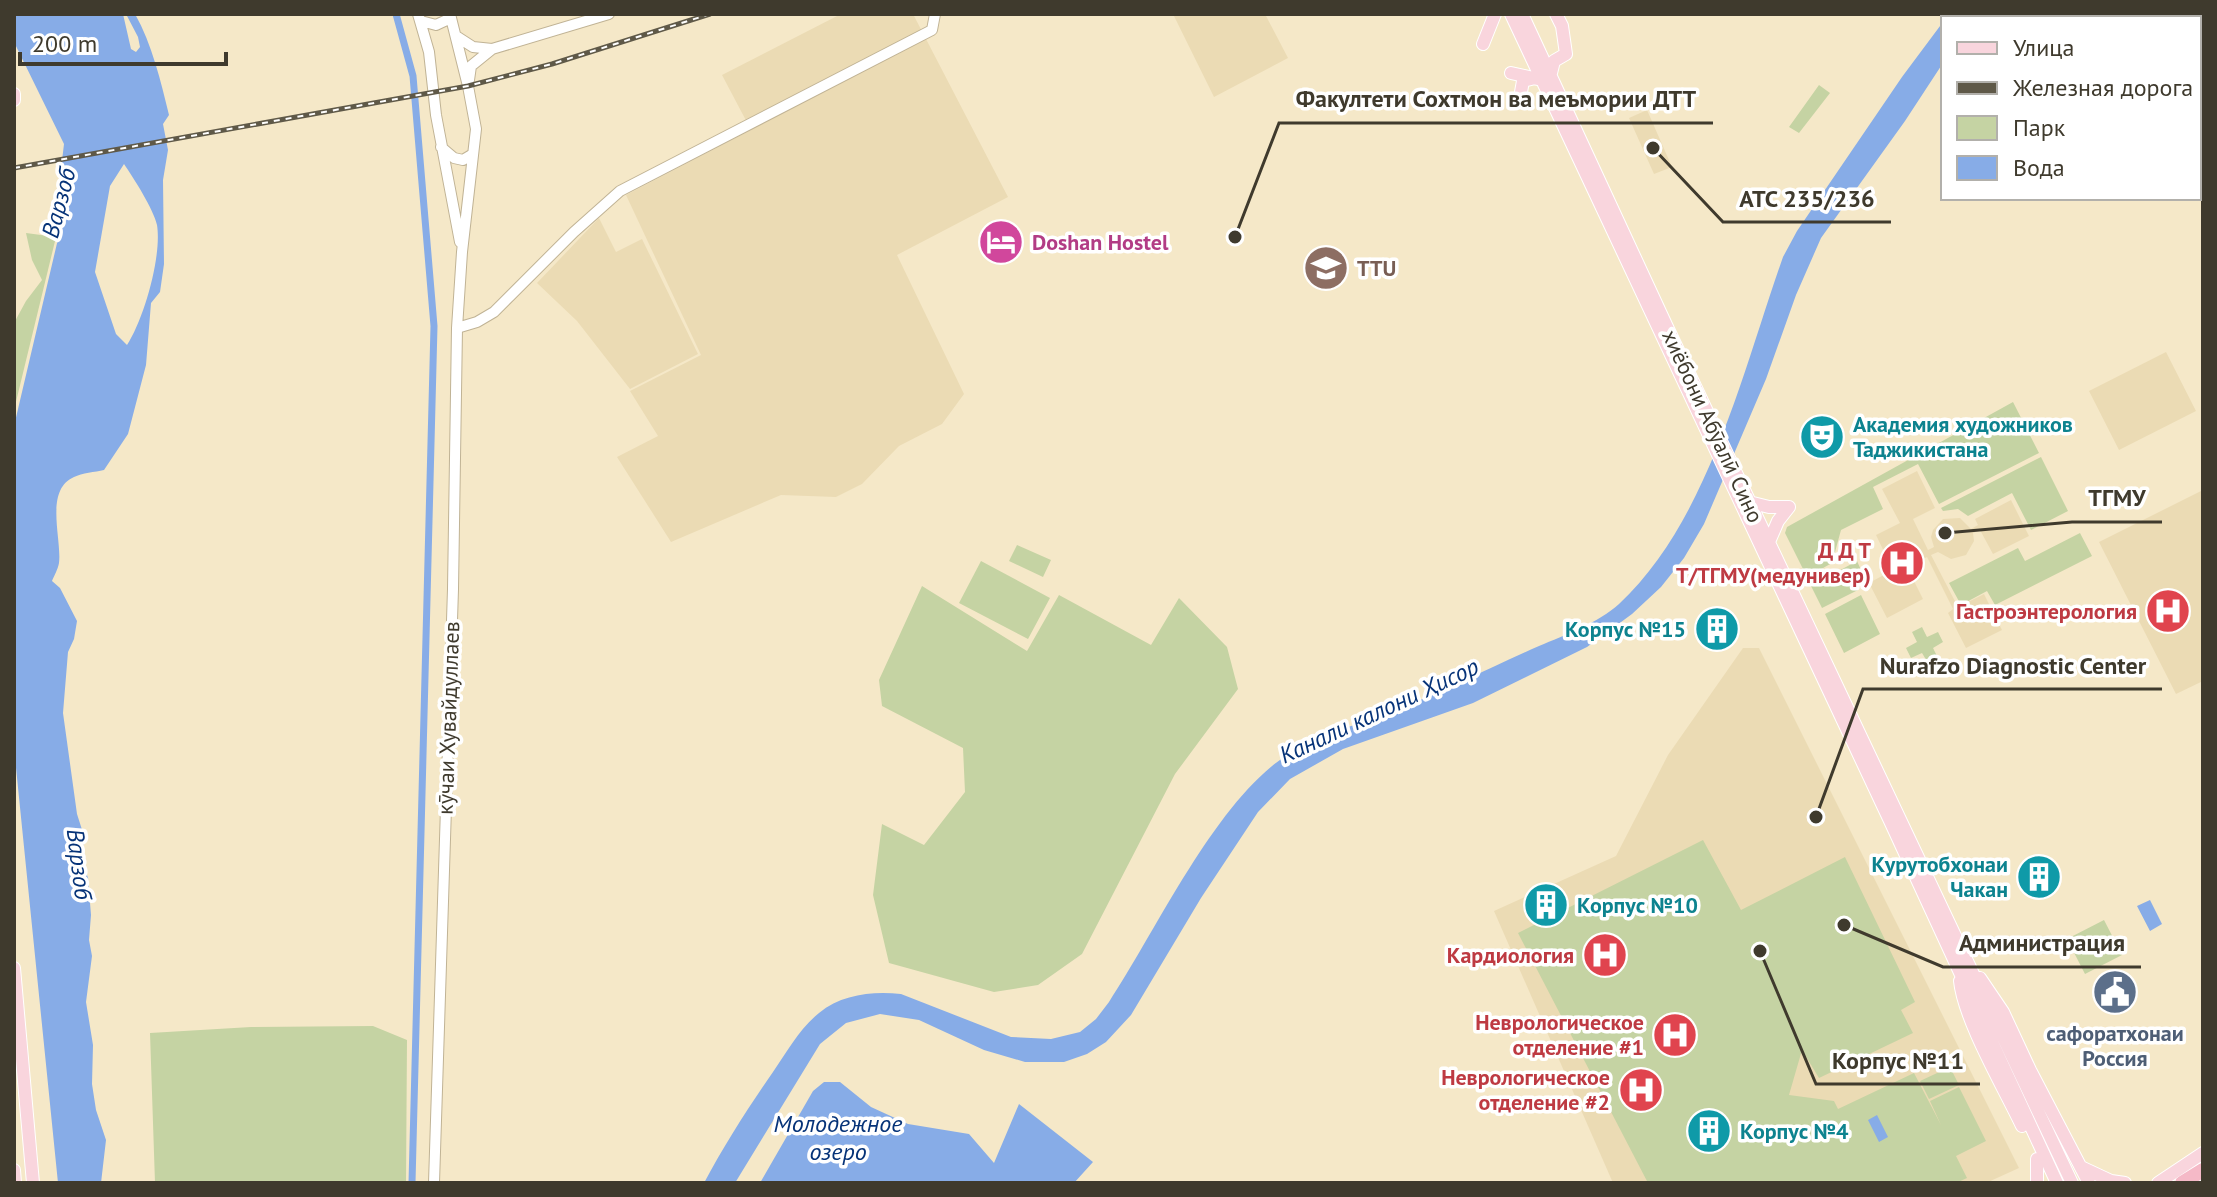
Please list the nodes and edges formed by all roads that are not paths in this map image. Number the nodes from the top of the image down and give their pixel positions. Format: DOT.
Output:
graph roads {
  1 [pos="609,14"];
  2 [pos="935,14"];
  3 [pos="1495,14"];
  4 [pos="1511,14"];
  5 [pos="1522,14"];
  6 [pos="1556,14"];
  7 [pos="450,16"];
  8 [pos="419,17"];
  9 [pos="456,36"];
  10 [pos="1483,44"];
  11 [pos="492,49"];
  12 [pos="1511,73"];
  13 [pos="1548,80"];
  14 [pos="468,86"];
  15 [pos="1521,92"];
  16 [pos="441,147"];
  17 [pos="473,154"];
  18 [pos="462,252"];
  19 [pos="457,328"];
  20 [pos="1744,498"];
  21 [pos="1769,542"];
  22 [pos="14,968"];
  23 [pos="1964,969"];
  24 [pos="2203,1153"];
  25 [pos="2037,1159"];
  26 [pos="2081,1167"];
  27 [pos="14,1170"];
  28 [pos="2203,1170"];
  29 [pos="15,1183"];
  30 [pos="33,1183"];
  31 [pos="434,1183"];
  32 [pos="2037,1183"];
  33 [pos="2048,1183"];
  34 [pos="2057,1183"];
  35 [pos="2072,1183"];
  36 [pos="2089,1183"];
  37 [pos="2125,1183"];
  38 [pos="2158,1183"];
  39 [pos="2182,1183"];
  1 -- 11 [label="street"];
  2 -- 19 [label="street"];
  3 -- 10 [label="main road"];
  4 -- 13 [label="main road, хиёбони Абӯалӣ Сино"];
  5 -- 13 [label="main road, хиёбони Абӯалӣ Сино"];
  6 -- 13 [label="main road"];
  7 -- 8 [label="street"];
  7 -- 9 [label="street, кӯчаи Хувайдуллаев"];
  8 -- 16 [label="street, кӯчаи Хувайдуллаев"];
  9 -- 11 [label="street"];
  9 -- 14 [label="street, кӯчаи Хувайдуллаев"];
  11 -- 14 [label="street"];
  12 -- 13 [label="main road"];
  13 -- 15 [label="main road"];
  13 -- 20 [label="main road, хиёбони Абӯалӣ Сино"];
  14 -- 17 [label="street, кӯчаи Хувайдуллаев"];
  16 -- 17 [label="street"];
  16 -- 18 [label="street, кӯчаи Хувайдуллаев"];
  17 -- 18 [label="street, кӯчаи Хувайдуллаев"];
  18 -- 19 [label="street, кӯчаи Хувайдуллаев"];
  19 -- 31 [label="street, кӯчаи Хувайдуллаев"];
  20 -- 21 [label="main road, хиёбони Абӯалӣ Сино"];
  20 -- 21 [label="main road"];
  20 -- 23 [label="main road, хиёбони Абӯалӣ Сино"];
  21 -- 23 [label="main road, хиёбони Абӯалӣ Сино"];
  22 -- 30 [label="main road"];
  23 -- 25 [label="main road"];
  23 -- 26 [label="main road"];
  23 -- 34 [label="main road, хиёбони Абӯалӣ Сино"];
  23 -- 35 [label="main road, хиёбони Абӯалӣ Сино"];
  24 -- 38 [label="main road"];
  25 -- 32 [label="main road"];
  25 -- 33 [label="main road"];
  26 -- 36 [label="main road"];
  26 -- 37 [label="main road"];
  27 -- 29 [label="main road"];
  28 -- 39 [label="highway"];
}
